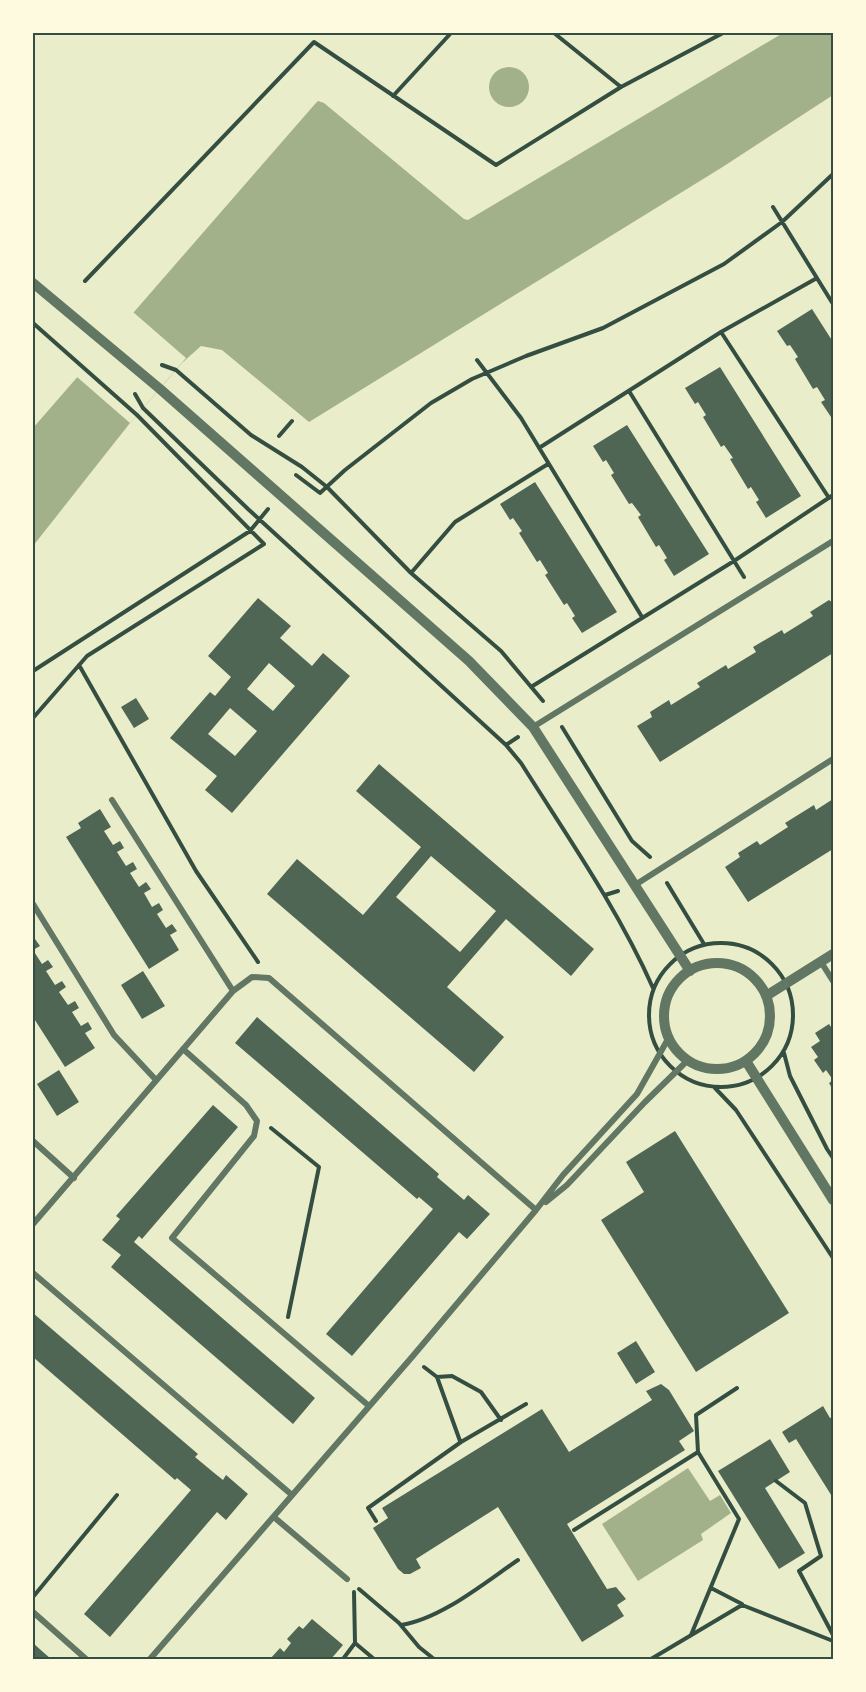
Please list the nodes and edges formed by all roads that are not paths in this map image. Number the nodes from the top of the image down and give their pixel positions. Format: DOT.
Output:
graph roads {
  1 [pos="33,283"];
  2 [pos="833,541"];
  3 [pos="533,727"];
  4 [pos="833,759"];
  5 [pos="111,800"];
  6 [pos="635,885"];
  7 [pos="33,904"];
  8 [pos="833,954"];
  9 [pos="821,962"];
  10 [pos="690,970"];
  11 [pos="833,981"];
  12 [pos="233,991"];
  13 [pos="766,996"];
  14 [pos="668,1039"];
  15 [pos="183,1049"];
  16 [pos="687,1060"];
  17 [pos="746,1061"];
  18 [pos="156,1080"];
  19 [pos="33,1141"];
  20 [pos="74,1178"];
  21 [pos="833,1200"];
  22 [pos="536,1210"];
  23 [pos="33,1224"];
  24 [pos="33,1273"];
  25 [pos="369,1406"];
  26 [pos="292,1496"];
  27 [pos="274,1518"];
  28 [pos="347,1579"];
  29 [pos="33,1612"];
  30 [pos="86,1659"];
  31 [pos="150,1659"];
  1 -- 3 [label="street"];
  2 -- 3 [label="street"];
  3 -- 6 [label="street"];
  4 -- 6 [label="street"];
  5 -- 12 [label="street"];
  6 -- 10 [label="street"];
  7 -- 18 [label="street"];
  8 -- 9 [label="street"];
  9 -- 11 [label="street"];
  9 -- 13 [label="street"];
  10 -- 13 [label="street"];
  10 -- 14 [label="street"];
  12 -- 15 [label="street"];
  12 -- 22 [label="street"];
  13 -- 17 [label="street"];
  14 -- 16 [label="street"];
  14 -- 22 [label="street"];
  15 -- 18 [label="street"];
  15 -- 25 [label="street"];
  16 -- 17 [label="street"];
  16 -- 22 [label="street"];
  17 -- 21 [label="street"];
  18 -- 20 [label="street"];
  19 -- 20 [label="street"];
  20 -- 23 [label="street"];
  22 -- 25 [label="street"];
  24 -- 26 [label="street"];
  25 -- 26 [label="street"];
  26 -- 27 [label="street"];
  27 -- 28 [label="street"];
  27 -- 31 [label="street"];
  29 -- 30 [label="street"];
}
